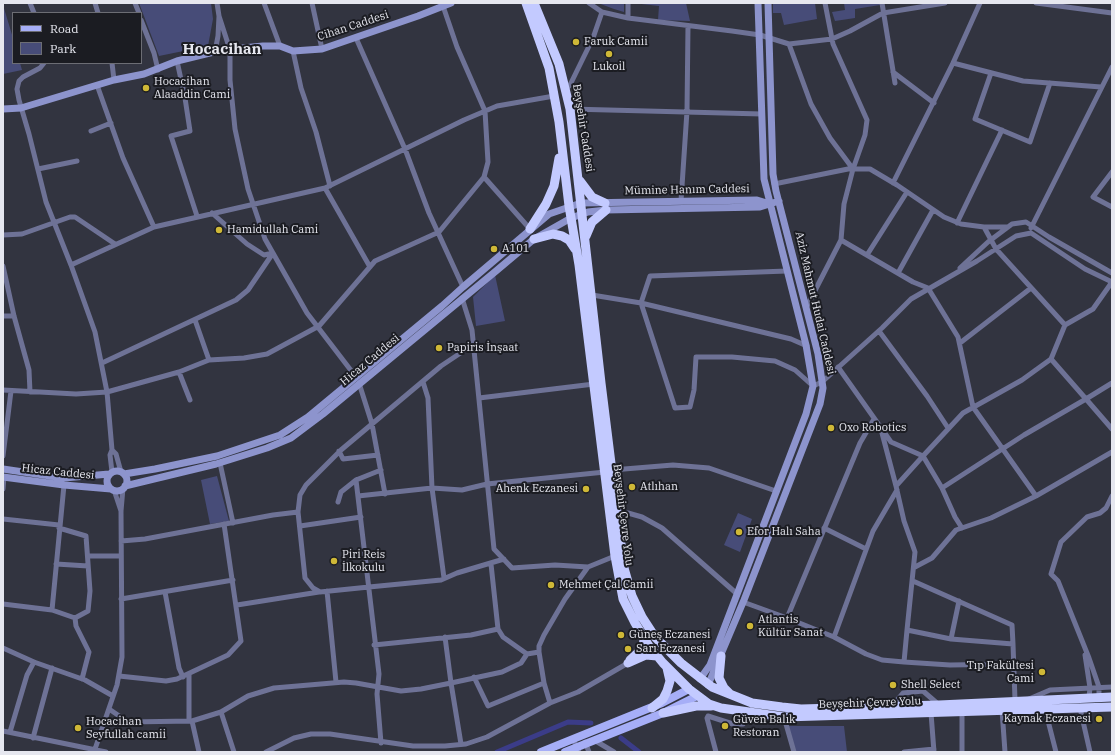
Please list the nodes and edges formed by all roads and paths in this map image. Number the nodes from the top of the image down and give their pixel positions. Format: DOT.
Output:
graph roads {
  1 [pos="217,3"];
  2 [pos="264,3"];
  3 [pos="312,3"];
  4 [pos="451,3"];
  5 [pos="526,3"];
  6 [pos="534,3"];
  7 [pos="589,3"];
  8 [pos="628,3"];
  9 [pos="758,3"];
  10 [pos="768,3"];
  11 [pos="825,3"];
  12 [pos="882,3"];
  13 [pos="945,3"];
  14 [pos="980,3"];
  15 [pos="1036,3"];
  16 [pos="443,6"];
  17 [pos="602,12"];
  18 [pos="883,13"];
  19 [pos="1112,13"];
  20 [pos="219,16"];
  21 [pos="628,18"];
  22 [pos="142,23"];
  23 [pos="688,26"];
  24 [pos="760,35"];
  25 [pos="356,38"];
  26 [pos="769,38"];
  27 [pos="832,38"];
  28 [pos="789,44"];
  29 [pos="280,46"];
  30 [pos="322,49"];
  31 [pos="230,50"];
  32 [pos="293,51"];
  33 [pos="214,52"];
  34 [pos="177,62"];
  35 [pos="953,63"];
  36 [pos="43,64"];
  37 [pos="112,64"];
  38 [pos="1112,67"];
  39 [pos="158,70"];
  40 [pos="893,72"];
  41 [pos="991,72"];
  42 [pos="114,80"];
  43 [pos="895,83"];
  44 [pos="1050,83"];
  45 [pos="97,85"];
  46 [pos="1101,87"];
  47 [pos="566,89"];
  48 [pos="554,96"];
  49 [pos="934,103"];
  50 [pos="21,108"];
  51 [pos="3,109"];
  52 [pos="570,109"];
  53 [pos="687,111"];
  54 [pos="485,112"];
  55 [pos="762,114"];
  56 [pos="111,123"];
  57 [pos="1002,130"];
  58 [pos="91,131"];
  59 [pos="561,145"];
  60 [pos="406,149"];
  61 [pos="77,160"];
  62 [pos="38,169"];
  63 [pos="853,169"];
  64 [pos="1112,172"];
  65 [pos="484,177"];
  66 [pos="579,180"];
  67 [pos="893,182"];
  68 [pos="774,184"];
  69 [pos="327,187"];
  70 [pos="907,192"];
  71 [pos="681,201"];
  72 [pos="779,201"];
  73 [pos="582,203"];
  74 [pos="253,204"];
  75 [pos="771,204"];
  76 [pos="569,206"];
  77 [pos="605,206"];
  78 [pos="1112,207"];
  79 [pos="933,210"];
  80 [pos="212,213"];
  81 [pos="582,213"];
  82 [pos="548,214"];
  83 [pos="197,216"];
  84 [pos="571,218"];
  85 [pos="53,222"];
  86 [pos="957,223"];
  87 [pos="1031,226"];
  88 [pos="154,227"];
  89 [pos="553,227"];
  90 [pos="984,227"];
  91 [pos="1008,227"];
  92 [pos="530,229"];
  93 [pos="439,232"];
  94 [pos="1028,234"];
  95 [pos="3,235"];
  96 [pos="534,239"];
  97 [pos="585,239"];
  98 [pos="841,240"];
  99 [pos="991,240"];
  100 [pos="115,244"];
  101 [pos="996,249"];
  102 [pos="273,253"];
  103 [pos="577,253"];
  104 [pos="868,256"];
  105 [pos="71,264"];
  106 [pos="3,266"];
  107 [pos="370,267"];
  108 [pos="787,271"];
  109 [pos="1112,273"];
  110 [pos="898,274"];
  111 [pos="953,274"];
  112 [pos="1112,282"];
  113 [pos="462,286"];
  114 [pos="928,288"];
  115 [pos="1031,288"];
  116 [pos="592,295"];
  117 [pos="462,298"];
  118 [pos="641,303"];
  119 [pos="806,308"];
  120 [pos="3,316"];
  121 [pos="14,316"];
  122 [pos="195,320"];
  123 [pos="1065,325"];
  124 [pos="319,326"];
  125 [pos="879,331"];
  126 [pos="960,343"];
  127 [pos="474,344"];
  128 [pos="807,346"];
  129 [pos="1051,358"];
  130 [pos="209,360"];
  131 [pos="102,363"];
  132 [pos="838,367"];
  133 [pos="179,372"];
  134 [pos="358,380"];
  135 [pos="423,382"];
  136 [pos="822,382"];
  137 [pos="1112,383"];
  138 [pos="594,384"];
  139 [pos="813,386"];
  140 [pos="3,390"];
  141 [pos="11,391"];
  142 [pos="30,392"];
  143 [pos="107,392"];
  144 [pos="479,398"];
  145 [pos="1086,399"];
  146 [pos="190,400"];
  147 [pos="973,407"];
  148 [pos="874,419"];
  149 [pos="372,424"];
  150 [pos="948,428"];
  151 [pos="1112,429"];
  152 [pos="882,430"];
  153 [pos="1003,449"];
  154 [pos="112,450"];
  155 [pos="339,451"];
  156 [pos="1112,452"];
  157 [pos="378,455"];
  158 [pos="3,456"];
  159 [pos="923,456"];
  160 [pos="220,463"];
  161 [pos="3,469"];
  162 [pos="381,470"];
  163 [pos="608,471"];
  164 [pos="110,473"];
  165 [pos="122,473"];
  166 [pos="4,477"];
  167 [pos="356,480"];
  168 [pos="487,484"];
  169 [pos="64,485"];
  170 [pos="124,487"];
  171 [pos="432,488"];
  172 [pos="897,488"];
  173 [pos="942,488"];
  174 [pos="3,489"];
  175 [pos="113,490"];
  176 [pos="776,491"];
  177 [pos="385,494"];
  178 [pos="358,496"];
  179 [pos="1036,496"];
  180 [pos="1112,496"];
  181 [pos="338,502"];
  182 [pos="121,511"];
  183 [pos="298,512"];
  184 [pos="618,516"];
  185 [pos="361,517"];
  186 [pos="3,519"];
  187 [pos="233,523"];
  188 [pos="224,524"];
  189 [pos="59,526"];
  190 [pos="300,526"];
  191 [pos="824,528"];
  192 [pos="962,528"];
  193 [pos="121,541"];
  194 [pos="866,549"];
  195 [pos="88,556"];
  196 [pos="121,556"];
  197 [pos="615,556"];
  198 [pos="504,559"];
  199 [pos="56,564"];
  200 [pos="491,564"];
  201 [pos="88,566"];
  202 [pos="588,567"];
  203 [pos="915,567"];
  204 [pos="444,578"];
  205 [pos="233,580"];
  206 [pos="914,581"];
  207 [pos="369,588"];
  208 [pos="327,591"];
  209 [pos="165,592"];
  210 [pos="320,592"];
  211 [pos="736,593"];
  212 [pos="121,600"];
  213 [pos="959,601"];
  214 [pos="743,602"];
  215 [pos="3,604"];
  216 [pos="237,605"];
  217 [pos="52,610"];
  218 [pos="75,618"];
  219 [pos="787,618"];
  220 [pos="498,629"];
  221 [pos="907,630"];
  222 [pos="445,637"];
  223 [pos="834,637"];
  224 [pos="644,639"];
  225 [pos="951,639"];
  226 [pos="1013,644"];
  227 [pos="1083,644"];
  228 [pos="374,646"];
  229 [pos="3,648"];
  230 [pos="539,652"];
  231 [pos="527,654"];
  232 [pos="657,656"];
  233 [pos="721,656"];
  234 [pos="34,662"];
  235 [pos="904,662"];
  236 [pos="628,663"];
  237 [pos="681,663"];
  238 [pos="1014,664"];
  239 [pos="52,668"];
  240 [pos="668,668"];
  241 [pos="189,674"];
  242 [pos="675,675"];
  243 [pos="119,676"];
  244 [pos="182,677"];
  245 [pos="474,677"];
  246 [pos="82,679"];
  247 [pos="700,679"];
  248 [pos="336,682"];
  249 [pos="451,683"];
  250 [pos="544,684"];
  251 [pos="708,685"];
  252 [pos="378,687"];
  253 [pos="1099,687"];
  254 [pos="1112,687"];
  255 [pos="1090,688"];
  256 [pos="689,689"];
  257 [pos="113,696"];
  258 [pos="697,696"];
  259 [pos="734,697"];
  260 [pos="1090,697"];
  261 [pos="1112,697"];
  262 [pos="1099,698"];
  263 [pos="1015,700"];
  264 [pos="1028,700"];
  265 [pos="550,703"];
  266 [pos="939,705"];
  267 [pos="713,706"];
  268 [pos="892,706"];
  269 [pos="1112,707"];
  270 [pos="652,708"];
  271 [pos="1080,708"];
  272 [pos="109,709"];
  273 [pos="730,709"];
  274 [pos="1046,709"];
  275 [pos="1002,710"];
  276 [pos="962,711"];
  277 [pos="221,712"];
  278 [pos="663,713"];
  279 [pos="931,713"];
  280 [pos="784,717"];
  281 [pos="191,721"];
  282 [pos="743,724"];
  283 [pos="3,731"];
  284 [pos="10,732"];
  285 [pos="582,736"];
  286 [pos="33,738"];
  287 [pos="573,739"];
  288 [pos="594,740"];
  289 [pos="381,743"];
  290 [pos="461,744"];
  291 [pos="587,748"];
  292 [pos="578,750"];
  293 [pos="934,750"];
  294 [pos="95,751"];
  295 [pos="106,752"];
  296 [pos="199,752"];
  297 [pos="234,752"];
  298 [pos="266,752"];
  299 [pos="541,752"];
  300 [pos="565,752"];
  301 [pos="614,752"];
  302 [pos="716,752"];
  303 [pos="794,752"];
  304 [pos="904,752"];
  305 [pos="962,752"];
  306 [pos="1005,752"];
  307 [pos="1056,752"];
  308 [pos="1090,752"];
  1 -- 20 [label="street"];
  2 -- 29 [label="street"];
  3 -- 30 [label="street"];
  4 -- 16 [label="street, Cihan Caddesi"];
  5 -- 48 [label="highway, Beyşehir Caddesi"];
  6 -- 47 [label="highway, Beyşehir Caddesi"];
  7 -- 17 [label="street"];
  8 -- 21 [label="street"];
  9 -- 24 [label="street, Aziz Mahmut Hudai Caddesi"];
  10 -- 26 [label="street, Aziz Mahmut Hudai Caddesi"];
  11 -- 27 [label="street"];
  12 -- 18 [label="street"];
  13 -- 18 [label="street"];
  14 -- 35 [label="street"];
  15 -- 19 [label="street"];
  16 -- 25 [label="street, Cihan Caddesi"];
  16 -- 54 [label="street"];
  17 -- 21 [label="street"];
  17 -- 47 [label="street"];
  18 -- 27 [label="street"];
  18 -- 40 [label="street"];
  20 -- 31 [label="street"];
  20 -- 33 [label="street"];
  21 -- 23 [label="street"];
  22 -- 39 [label="street"];
  23 -- 24 [label="street"];
  23 -- 53 [label="street"];
  24 -- 26 [label="street"];
  24 -- 55 [label="street, Aziz Mahmut Hudai Caddesi"];
  25 -- 30 [label="street, Cihan Caddesi"];
  25 -- 60 [label="street"];
  26 -- 28 [label="street"];
  26 -- 68 [label="street, Aziz Mahmut Hudai Caddesi"];
  27 -- 28 [label="street"];
  27 -- 63 [label="street"];
  28 -- 63 [label="street"];
  29 -- 31 [label="street, Cihan Caddesi"];
  29 -- 32 [label="street, Cihan Caddesi"];
  30 -- 32 [label="street, Cihan Caddesi"];
  31 -- 33 [label="street, Cihan Caddesi"];
  31 -- 74 [label="street"];
  32 -- 69 [label="street"];
  33 -- 34 [label="street, Cihan Caddesi"];
  34 -- 39 [label="street, Cihan Caddesi"];
  34 -- 83 [label="street"];
  35 -- 41 [label="street"];
  35 -- 49 [label="street"];
  36 -- 50 [label="street"];
  37 -- 42 [label="street"];
  38 -- 46 [label="street"];
  39 -- 42 [label="street, Cihan Caddesi"];
  40 -- 43 [label="street"];
  40 -- 49 [label="street"];
  41 -- 44 [label="street"];
  41 -- 57 [label="street"];
  42 -- 45 [label="street, Cihan Caddesi"];
  44 -- 46 [label="street"];
  44 -- 57 [label="street"];
  45 -- 50 [label="street, Cihan Caddesi"];
  45 -- 56 [label="street"];
  46 -- 87 [label="street"];
  47 -- 52 [label="highway, Beyşehir Caddesi"];
  48 -- 54 [label="street"];
  48 -- 59 [label="highway, Beyşehir Caddesi"];
  49 -- 67 [label="street"];
  50 -- 51 [label="street, Cihan Caddesi"];
  50 -- 62 [label="street"];
  52 -- 53 [label="street"];
  52 -- 66 [label="highway, Beyşehir Caddesi"];
  53 -- 55 [label="street"];
  53 -- 71 [label="street"];
  54 -- 60 [label="street"];
  54 -- 65 [label="street"];
  55 -- 75 [label="street, Aziz Mahmut Hudai Caddesi"];
  56 -- 58 [label="street"];
  56 -- 88 [label="street"];
  57 -- 86 [label="street"];
  59 -- 76 [label="highway, Beyşehir Caddesi"];
  59 -- 92 [label="highway"];
  60 -- 69 [label="street"];
  60 -- 93 [label="street"];
  61 -- 62 [label="street"];
  62 -- 85 [label="street"];
  63 -- 67 [label="street"];
  63 -- 68 [label="street"];
  63 -- 98 [label="street"];
  64 -- 78 [label="street"];
  65 -- 92 [label="street"];
  65 -- 93 [label="street"];
  66 -- 73 [label="highway, Beyşehir Caddesi"];
  66 -- 77 [label="highway"];
  67 -- 70 [label="street"];
  68 -- 72 [label="street, Aziz Mahmut Hudai Caddesi"];
  69 -- 74 [label="street"];
  69 -- 107 [label="street"];
  70 -- 79 [label="street"];
  70 -- 104 [label="street"];
  71 -- 75 [label="street, Mümine Hanım Caddesi"];
  71 -- 77 [label="street, Mümine Hanım Caddesi"];
  72 -- 75 [label="street"];
  72 -- 119 [label="street, Aziz Mahmut Hudai Caddesi"];
  73 -- 76 [label="street, Hicaz Caddesi"];
  73 -- 77 [label="street, Mümine Hanım Caddesi"];
  73 -- 81 [label="highway, Beyşehir Caddesi"];
  74 -- 80 [label="street"];
  74 -- 102 [label="street"];
  75 -- 77 [label="street, Mümine Hanım Caddesi"];
  75 -- 108 [label="street, Aziz Mahmut Hudai Caddesi"];
  76 -- 82 [label="street, Hicaz Caddesi"];
  76 -- 84 [label="highway, Beyşehir Çevre Yolu"];
  77 -- 81 [label="street, Hicaz Caddesi"];
  77 -- 97 [label="highway"];
  79 -- 86 [label="street"];
  79 -- 110 [label="street"];
  80 -- 83 [label="street"];
  80 -- 102 [label="street"];
  81 -- 84 [label="street, Hicaz Caddesi"];
  81 -- 97 [label="highway, Beyşehir Caddesi"];
  82 -- 89 [label="street"];
  82 -- 92 [label="street, Hicaz Caddesi"];
  83 -- 88 [label="street"];
  84 -- 89 [label="street, Hicaz Caddesi"];
  84 -- 103 [label="highway, Beyşehir Çevre Yolu"];
  85 -- 95 [label="street"];
  85 -- 100 [label="street"];
  85 -- 105 [label="street"];
  86 -- 90 [label="street"];
  87 -- 91 [label="street"];
  87 -- 94 [label="street"];
  87 -- 109 [label="street"];
  88 -- 100 [label="street"];
  89 -- 96 [label="street, Hicaz Caddesi"];
  90 -- 91 [label="street"];
  90 -- 99 [label="street"];
  91 -- 99 [label="street"];
  92 -- 113 [label="street, Hicaz Caddesi"];
  93 -- 107 [label="street"];
  93 -- 113 [label="street"];
  94 -- 101 [label="street"];
  94 -- 112 [label="street"];
  96 -- 103 [label="highway"];
  96 -- 117 [label="street, Hicaz Caddesi"];
  97 -- 116 [label="highway, Beyşehir Çevre Yolu"];
  98 -- 104 [label="street"];
  98 -- 119 [label="street"];
  99 -- 101 [label="street"];
  99 -- 111 [label="street"];
  100 -- 105 [label="street"];
  101 -- 111 [label="street"];
  101 -- 115 [label="street"];
  102 -- 122 [label="street"];
  102 -- 124 [label="street"];
  103 -- 138 [label="highway, Beyşehir Çevre Yolu"];
  104 -- 110 [label="street"];
  105 -- 131 [label="street"];
  106 -- 121 [label="street"];
  107 -- 124 [label="street"];
  108 -- 118 [label="street"];
  108 -- 128 [label="street, Aziz Mahmut Hudai Caddesi"];
  110 -- 114 [label="street"];
  111 -- 114 [label="street"];
  112 -- 123 [label="street"];
  113 -- 134 [label="street, Hicaz Caddesi"];
  114 -- 125 [label="street"];
  114 -- 126 [label="street"];
  115 -- 123 [label="street"];
  115 -- 126 [label="street"];
  116 -- 118 [label="street"];
  116 -- 163 [label="highway, Beyşehir Çevre Yolu"];
  117 -- 127 [label="street"];
  117 -- 134 [label="street, Hicaz Caddesi"];
  118 -- 128 [label="street"];
  118 -- 139 [label="street"];
  119 -- 136 [label="street, Aziz Mahmut Hudai Caddesi"];
  120 -- 121 [label="street"];
  121 -- 142 [label="street"];
  122 -- 130 [label="street"];
  122 -- 131 [label="street"];
  123 -- 129 [label="street"];
  124 -- 130 [label="street"];
  124 -- 134 [label="street"];
  125 -- 132 [label="street"];
  125 -- 150 [label="street"];
  126 -- 147 [label="street"];
  127 -- 135 [label="street"];
  127 -- 144 [label="street"];
  128 -- 139 [label="street, Aziz Mahmut Hudai Caddesi"];
  129 -- 145 [label="street"];
  129 -- 147 [label="street"];
  130 -- 133 [label="street"];
  131 -- 143 [label="street"];
  132 -- 136 [label="street"];
  132 -- 148 [label="street"];
  133 -- 143 [label="street"];
  133 -- 146 [label="street"];
  134 -- 149 [label="street"];
  134 -- 160 [label="street, Hicaz Caddesi"];
  134 -- 165 [label="street, Hicaz Caddesi"];
  135 -- 149 [label="street"];
  135 -- 171 [label="street"];
  136 -- 139 [label="street"];
  136 -- 214 [label="street, Aziz Mahmut Hudai Caddesi"];
  137 -- 145 [label="street"];
  138 -- 144 [label="street"];
  138 -- 163 [label="highway, Beyşehir Çevre Yolu"];
  139 -- 176 [label="street, Aziz Mahmut Hudai Caddesi"];
  140 -- 141 [label="street"];
  141 -- 142 [label="street"];
  141 -- 158 [label="street"];
  142 -- 143 [label="street"];
  143 -- 154 [label="street"];
  144 -- 168 [label="street"];
  145 -- 151 [label="street"];
  145 -- 153 [label="street"];
  147 -- 150 [label="street"];
  147 -- 153 [label="street"];
  148 -- 152 [label="street"];
  148 -- 191 [label="street"];
  149 -- 155 [label="street"];
  149 -- 157 [label="street"];
  150 -- 159 [label="street"];
  152 -- 159 [label="street"];
  152 -- 172 [label="street"];
  153 -- 173 [label="street"];
  153 -- 179 [label="street"];
  154 -- 164 [label="street"];
  154 -- 165 [label="street"];
  155 -- 157 [label="street"];
  155 -- 183 [label="street"];
  156 -- 179 [label="street"];
  157 -- 162 [label="street"];
  159 -- 172 [label="street"];
  159 -- 173 [label="street"];
  160 -- 170 [label="street, Hicaz Caddesi"];
  160 -- 187 [label="street"];
  161 -- 164 [label="street, Hicaz Caddesi"];
  162 -- 167 [label="street"];
  162 -- 177 [label="street"];
  163 -- 168 [label="street"];
  163 -- 176 [label="street"];
  163 -- 184 [label="highway, Beyşehir Çevre Yolu"];
  163 -- 197 [label="highway, Beyşehir Çevre Yolu"];
  164 -- 165 [label="street"];
  164 -- 175 [label="street"];
  165 -- 170 [label="street"];
  166 -- 169 [label="street, Hicaz Caddesi"];
  166 -- 174 [label="street"];
  167 -- 178 [label="street"];
  167 -- 181 [label="street"];
  168 -- 171 [label="street"];
  168 -- 198 [label="street"];
  169 -- 175 [label="street, Hicaz Caddesi"];
  169 -- 189 [label="street"];
  170 -- 175 [label="street"];
  170 -- 182 [label="street"];
  171 -- 177 [label="street"];
  171 -- 204 [label="street"];
  172 -- 194 [label="street"];
  172 -- 203 [label="street"];
  173 -- 192 [label="street"];
  175 -- 182 [label="street"];
  176 -- 211 [label="street, Aziz Mahmut Hudai Caddesi"];
  177 -- 178 [label="street"];
  178 -- 185 [label="street"];
  179 -- 192 [label="street"];
  180 -- 227 [label="street"];
  182 -- 193 [label="street"];
  183 -- 187 [label="street"];
  183 -- 190 [label="street"];
  184 -- 211 [label="street"];
  184 -- 237 [label="highway, Beyşehir Çevre Yolu"];
  185 -- 190 [label="street"];
  185 -- 207 [label="street"];
  186 -- 189 [label="street"];
  187 -- 188 [label="street"];
  188 -- 193 [label="street"];
  188 -- 205 [label="street"];
  189 -- 195 [label="street"];
  189 -- 199 [label="street"];
  190 -- 210 [label="street"];
  191 -- 194 [label="street"];
  191 -- 219 [label="street"];
  192 -- 203 [label="street"];
  193 -- 196 [label="street"];
  194 -- 223 [label="street"];
  195 -- 196 [label="street"];
  195 -- 201 [label="street"];
  196 -- 212 [label="street"];
  197 -- 202 [label="street"];
  197 -- 224 [label="highway, Beyşehir Çevre Yolu"];
  198 -- 200 [label="street"];
  198 -- 202 [label="street"];
  199 -- 201 [label="street"];
  199 -- 217 [label="street"];
  200 -- 204 [label="street"];
  200 -- 220 [label="street"];
  201 -- 218 [label="street"];
  202 -- 230 [label="street"];
  203 -- 206 [label="street"];
  204 -- 207 [label="street"];
  205 -- 209 [label="street"];
  205 -- 216 [label="street"];
  206 -- 213 [label="street"];
  206 -- 221 [label="street"];
  207 -- 208 [label="street"];
  207 -- 228 [label="street"];
  208 -- 210 [label="street"];
  208 -- 248 [label="street"];
  209 -- 212 [label="street"];
  209 -- 244 [label="street"];
  210 -- 216 [label="street"];
  211 -- 247 [label="street, Aziz Mahmut Hudai Caddesi"];
  212 -- 243 [label="street"];
  213 -- 225 [label="street"];
  213 -- 226 [label="street"];
  214 -- 219 [label="street"];
  214 -- 233 [label="street, Aziz Mahmut Hudai Caddesi"];
  215 -- 217 [label="street"];
  216 -- 241 [label="street"];
  217 -- 218 [label="street"];
  218 -- 246 [label="street"];
  219 -- 223 [label="street"];
  220 -- 222 [label="street"];
  220 -- 231 [label="street"];
  221 -- 225 [label="street"];
  221 -- 235 [label="street"];
  222 -- 228 [label="street"];
  222 -- 249 [label="street"];
  223 -- 235 [label="street"];
  224 -- 232 [label="highway, Beyşehir Çevre Yolu"];
  224 -- 236 [label="highway"];
  225 -- 226 [label="street"];
  226 -- 238 [label="street"];
  227 -- 253 [label="street"];
  227 -- 255 [label="street"];
  228 -- 252 [label="street"];
  229 -- 234 [label="street"];
  230 -- 231 [label="street"];
  230 -- 250 [label="street"];
  231 -- 245 [label="street"];
  232 -- 236 [label="highway"];
  232 -- 240 [label="highway, Beyşehir Çevre Yolu"];
  233 -- 251 [label="street, Aziz Mahmut Hudai Caddesi"];
  233 -- 259 [label="highway"];
  234 -- 239 [label="street"];
  234 -- 284 [label="street"];
  235 -- 238 [label="street"];
  236 -- 265 [label="street"];
  237 -- 242 [label="highway"];
  237 -- 247 [label="highway, Beyşehir Çevre Yolu"];
  238 -- 263 [label="street"];
  239 -- 246 [label="street"];
  239 -- 286 [label="street"];
  240 -- 242 [label="highway, Beyşehir Çevre Yolu"];
  240 -- 270 [label="highway"];
  241 -- 244 [label="street"];
  241 -- 281 [label="street"];
  242 -- 256 [label="highway, Beyşehir Çevre Yolu"];
  243 -- 244 [label="street"];
  243 -- 257 [label="street"];
  245 -- 249 [label="street"];
  245 -- 250 [label="street"];
  246 -- 257 [label="street"];
  247 -- 251 [label="highway, Beyşehir Çevre Yolu"];
  247 -- 256 [label="highway"];
  248 -- 252 [label="street"];
  248 -- 277 [label="street"];
  249 -- 252 [label="street"];
  249 -- 290 [label="street"];
  250 -- 265 [label="street"];
  251 -- 258 [label="highway"];
  251 -- 259 [label="highway, Beyşehir Çevre Yolu"];
  252 -- 289 [label="street"];
  253 -- 254 [label="street"];
  253 -- 255 [label="street"];
  253 -- 262 [label="street"];
  255 -- 260 [label="street"];
  255 -- 264 [label="street"];
  256 -- 258 [label="highway, Beyşehir Çevre Yolu"];
  256 -- 270 [label="main road"];
  257 -- 272 [label="street"];
  258 -- 267 [label="highway, Beyşehir Çevre Yolu"];
  258 -- 278 [label="main road"];
  259 -- 268 [label="highway, Beyşehir Çevre Yolu"];
  259 -- 273 [label="highway"];
  260 -- 262 [label="highway, Beyşehir Çevre Yolu"];
  260 -- 264 [label="highway, Beyşehir Çevre Yolu"];
  261 -- 262 [label="highway, Beyşehir Çevre Yolu"];
  263 -- 264 [label="highway, Beyşehir Çevre Yolu"];
  263 -- 266 [label="highway, Beyşehir Çevre Yolu"];
  265 -- 290 [label="street"];
  266 -- 268 [label="highway, Beyşehir Çevre Yolu"];
  266 -- 268 [label="street"];
  267 -- 273 [label="highway, Beyşehir Çevre Yolu"];
  267 -- 278 [label="highway"];
  269 -- 271 [label="highway, Beyşehir Çevre Yolu"];
  270 -- 285 [label="main road"];
  271 -- 274 [label="highway, Beyşehir Çevre Yolu"];
  271 -- 308 [label="street"];
  272 -- 281 [label="street"];
  272 -- 294 [label="street"];
  273 -- 280 [label="highway, Beyşehir Çevre Yolu"];
  274 -- 275 [label="highway, Beyşehir Çevre Yolu"];
  274 -- 307 [label="street"];
  275 -- 276 [label="highway, Beyşehir Çevre Yolu"];
  275 -- 306 [label="street"];
  276 -- 279 [label="highway, Beyşehir Çevre Yolu"];
  276 -- 305 [label="street"];
  277 -- 281 [label="street"];
  277 -- 297 [label="street"];
  278 -- 288 [label="main road"];
  279 -- 280 [label="highway, Beyşehir Çevre Yolu"];
  279 -- 293 [label="street"];
  280 -- 303 [label="street"];
  281 -- 296 [label="street"];
  282 -- 302 [label="street"];
  283 -- 284 [label="street"];
  284 -- 286 [label="street"];
  285 -- 287 [label="main road"];
  285 -- 291 [label="street"];
  286 -- 294 [label="street"];
  287 -- 292 [label="street"];
  287 -- 299 [label="main road"];
  288 -- 291 [label="main road"];
  288 -- 301 [label="street"];
  289 -- 290 [label="street"];
  289 -- 298 [label="street"];
  291 -- 292 [label="main road"];
  292 -- 300 [label="main road"];
  293 -- 304 [label="street"];
  294 -- 295 [label="street"];
}
